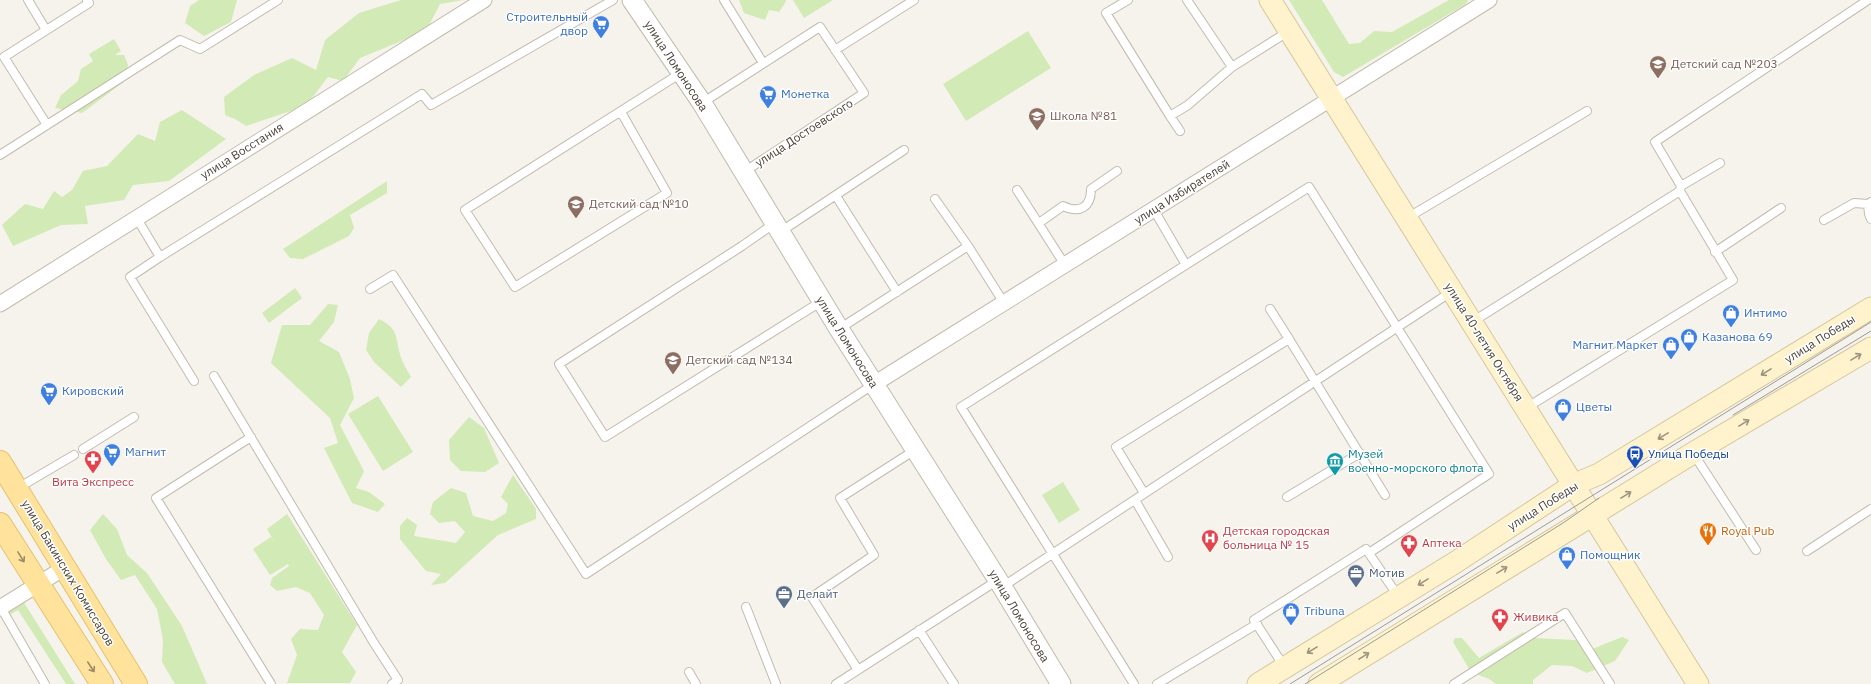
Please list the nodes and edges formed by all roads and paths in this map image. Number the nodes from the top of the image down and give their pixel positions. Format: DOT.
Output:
graph roads {
  1 [pos="28,0"];
  2 [pos="87,0"];
  3 [pos="278,0"];
  4 [pos="484,0"];
  5 [pos="613,0"];
  6 [pos="632,0"];
  7 [pos="724,0"];
  8 [pos="914,0"];
  9 [pos="1128,0"];
  10 [pos="1188,0"];
  11 [pos="1270,0"];
  12 [pos="1489,0"];
  13 [pos="1868,0"];
  14 [pos="46,30"];
  15 [pos="1289,31"];
  16 [pos="835,50"];
  17 [pos="2,56"];
  18 [pos="763,64"];
  19 [pos="1232,67"];
  20 [pos="681,73"];
  21 [pos="1332,98"];
  22 [pos="702,104"];
  23 [pos="1587,111"];
  24 [pos="621,112"];
  25 [pos="1170,116"];
  26 [pos="47,125"];
  27 [pos="1180,131"];
  28 [pos="904,150"];
  29 [pos="0,155"];
  30 [pos="1720,163"];
  31 [pos="743,172"];
  32 [pos="1117,172"];
  33 [pos="1681,189"];
  34 [pos="1017,190"];
  35 [pos="836,196"];
  36 [pos="935,199"];
  37 [pos="1869,203"];
  38 [pos="1781,208"];
  39 [pos="1154,210"];
  40 [pos="136,217"];
  41 [pos="1406,218"];
  42 [pos="1871,219"];
  43 [pos="1824,220"];
  44 [pos="1038,223"];
  45 [pos="777,228"];
  46 [pos="968,246"];
  47 [pos="1716,252"];
  48 [pos="160,257"];
  49 [pos="1065,265"];
  50 [pos="1186,265"];
  51 [pos="370,289"];
  52 [pos="1452,291"];
  53 [pos="897,292"];
  54 [pos="822,301"];
  55 [pos="1004,303"];
  56 [pos="0,304"];
  57 [pos="1871,308"];
  58 [pos="1270,309"];
  59 [pos="1471,322"];
  60 [pos="1397,327"];
  61 [pos="839,330"];
  62 [pos="1289,339"];
  63 [pos="1871,348"];
  64 [pos="214,376"];
  65 [pos="194,381"];
  66 [pos="1315,381"];
  67 [pos="874,384"];
  68 [pos="1525,408"];
  69 [pos="134,417"];
  70 [pos="251,437"];
  71 [pos="83,449"];
  72 [pos="915,450"];
  73 [pos="1360,453"];
  74 [pos="1693,453"];
  75 [pos="74,455"];
  76 [pos="0,462"];
  77 [pos="1573,485"];
  78 [pos="17,489"];
  79 [pos="1144,493"];
  80 [pos="1386,494"];
  81 [pos="1287,497"];
  82 [pos="1134,500"];
  83 [pos="1871,509"];
  84 [pos="1592,515"];
  85 [pos="0,524"];
  86 [pos="1756,550"];
  87 [pos="1807,551"];
  88 [pos="1369,553"];
  89 [pos="1052,554"];
  90 [pos="1168,557"];
  91 [pos="64,568"];
  92 [pos="1000,583"];
  93 [pos="37,584"];
  94 [pos="1399,597"];
  95 [pos="0,607"];
  96 [pos="746,607"];
  97 [pos="1257,624"];
  98 [pos="919,630"];
  99 [pos="1284,668"];
  100 [pos="858,670"];
  101 [pos="689,672"];
  102 [pos="45,684"];
  103 [pos="102,684"];
  104 [pos="136,684"];
  105 [pos="271,684"];
  106 [pos="392,684"];
  107 [pos="696,684"];
  108 [pos="776,684"];
  109 [pos="836,684"];
  110 [pos="954,684"];
  111 [pos="1061,684"];
  112 [pos="1134,684"];
  113 [pos="1157,684"];
  114 [pos="1258,684"];
  115 [pos="1318,684"];
  116 [pos="1454,684"];
  117 [pos="1610,684"];
  118 [pos="1698,684"];
  1 -- 14 [label="lane"];
  2 -- 14 [label="lane"];
  3 -- 26 [label="lane"];
  4 -- 40 [label="street, улица Восстания"];
  5 -- 48 [label="lane"];
  6 -- 20 [label="street, улица Ломоносова"];
  7 -- 18 [label="lane"];
  8 -- 16 [label="lane"];
  9 -- 25 [label="lane"];
  10 -- 19 [label="lane"];
  11 -- 15 [label="main road, улица 40-летия Октября"];
  12 -- 21 [label="street, улица Избирателей"];
  13 -- 33 [label="lane"];
  14 -- 17 [label="lane"];
  15 -- 19 [label="lane"];
  15 -- 21 [label="main road, улица 40-летия Октября"];
  16 -- 18 [label="lane"];
  16 -- 31 [label="lane, улица Достоевского"];
  17 -- 26 [label="lane"];
  18 -- 22 [label="lane"];
  19 -- 25 [label="lane"];
  20 -- 22 [label="street, улица Ломоносова"];
  20 -- 24 [label="lane"];
  21 -- 39 [label="street, улица Избирателей"];
  21 -- 41 [label="main road, улица 40-летия Октября"];
  22 -- 31 [label="street, улица Ломоносова"];
  23 -- 41 [label="lane"];
  24 -- 24 [label="lane"];
  25 -- 27 [label="lane"];
  26 -- 29 [label="lane"];
  28 -- 35 [label="lane"];
  30 -- 33 [label="lane"];
  31 -- 45 [label="street, улица Ломоносова"];
  32 -- 44 [label="lane"];
  33 -- 47 [label="lane"];
  33 -- 59 [label="lane"];
  34 -- 44 [label="lane"];
  35 -- 45 [label="lane"];
  35 -- 53 [label="lane"];
  36 -- 46 [label="lane"];
  37 -- 42 [label="lane"];
  37 -- 43 [label="lane"];
  38 -- 47 [label="lane"];
  39 -- 49 [label="street, улица Избирателей"];
  39 -- 50 [label="lane"];
  40 -- 48 [label="lane"];
  40 -- 56 [label="street, улица Восстания"];
  41 -- 52 [label="main road, улица 40-летия Октября"];
  44 -- 49 [label="lane"];
  45 -- 54 [label="street, улица Ломоносова"];
  45 -- 54 [label="lane"];
  46 -- 53 [label="lane"];
  46 -- 55 [label="lane"];
  47 -- 68 [label="lane"];
  48 -- 65 [label="lane"];
  49 -- 55 [label="street, улица Избирателей"];
  50 -- 60 [label="lane"];
  50 -- 89 [label="lane"];
  51 -- 67 [label="lane"];
  52 -- 59 [label="main road, улица 40-летия Октября"];
  52 -- 60 [label="lane"];
  53 -- 61 [label="lane"];
  54 -- 61 [label="street, улица Ломоносова"];
  55 -- 67 [label="street, улица Избирателей"];
  57 -- 77 [label="main road, улица Победы, one-way"];
  58 -- 62 [label="lane"];
  59 -- 68 [label="main road, улица 40-летия Октября"];
  60 -- 66 [label="lane"];
  60 -- 88 [label="lane"];
  61 -- 67 [label="street, улица Ломоносова"];
  62 -- 66 [label="lane"];
  62 -- 79 [label="lane"];
  74 -- 63 [label="main road, one-way"];
  64 -- 70 [label="lane"];
  66 -- 73 [label="lane"];
  66 -- 79 [label="lane"];
  67 -- 72 [label="street, улица Ломоносова"];
  68 -- 77 [label="main road, улица 40-летия Октября"];
  69 -- 71 [label="lane"];
  70 -- 105 [label="lane"];
  70 -- 106 [label="lane"];
  72 -- 92 [label="street, улица Ломоносова"];
  72 -- 100 [label="lane"];
  73 -- 80 [label="lane"];
  73 -- 81 [label="lane"];
  84 -- 74 [label="main road, one-way"];
  74 -- 86 [label="lane"];
  75 -- 78 [label="lane"];
  76 -- 78 [label="main road, улица Бакинских Комиссаров"];
  77 -- 84 [label="main road, улица 40-летия Октября"];
  77 -- 94 [label="main road, улица Победы, one-way"];
  78 -- 91 [label="main road, улица Бакинских Комиссаров"];
  79 -- 82 [label="lane"];
  82 -- 89 [label="lane"];
  82 -- 90 [label="lane"];
  83 -- 87 [label="lane"];
  115 -- 84 [label="main road, one-way"];
  84 -- 118 [label="main road, улица 40-летия Октября"];
  85 -- 93 [label="main road, one-way"];
  88 -- 94 [label="lane"];
  88 -- 97 [label="lane"];
  89 -- 92 [label="lane"];
  89 -- 112 [label="lane"];
  91 -- 93 [label="street"];
  91 -- 104 [label="main road, улица Бакинских Комиссаров"];
  92 -- 98 [label="lane"];
  92 -- 111 [label="street, улица Ломоносова"];
  93 -- 95 [label="street"];
  93 -- 103 [label="main road, one-way"];
  94 -- 99 [label="main road, улица Победы, one-way"];
  95 -- 102 [label="lane"];
  96 -- 108 [label="lane"];
  97 -- 99 [label="lane"];
  97 -- 113 [label="lane"];
  98 -- 100 [label="lane"];
  98 -- 110 [label="lane"];
  99 -- 114 [label="main road, улица Победы"];
  100 -- 109 [label="lane"];
  101 -- 107 [label="lane"];
  116 -- 117 [label="lane"];
}
